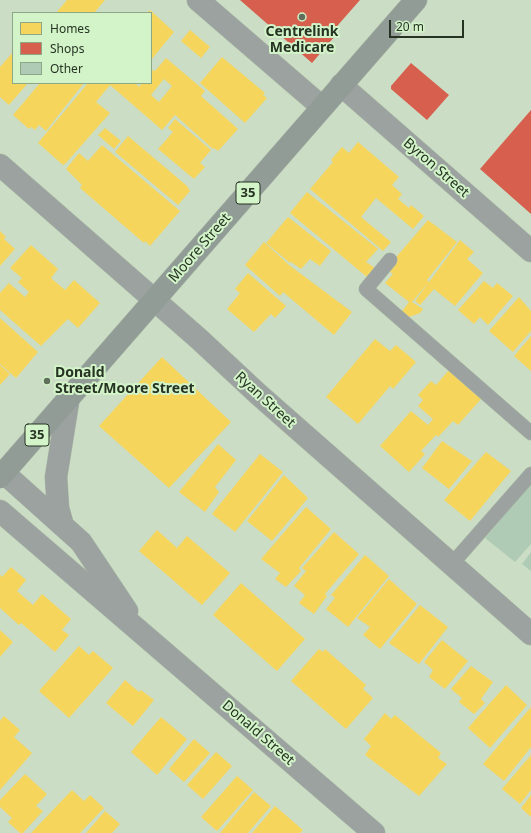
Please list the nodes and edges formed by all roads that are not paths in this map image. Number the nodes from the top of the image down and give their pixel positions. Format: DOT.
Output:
graph roads {
  1 [pos="198,0"];
  2 [pos="416,0"];
  3 [pos="341,85"];
  4 [pos="322,107"];
  5 [pos="0,165"];
  6 [pos="531,251"];
  7 [pos="390,260"];
  8 [pos="155,300"];
  9 [pos="69,396"];
  10 [pos="531,433"];
  11 [pos="531,474"];
  12 [pos="2,475"];
  13 [pos="0,511"];
  14 [pos="63,526"];
  15 [pos="452,565"];
  16 [pos="142,633"];
  17 [pos="531,634"];
  18 [pos="374,833"];
  1 -- 4 [label="street"];
  2 -- 3 [label="main road, Moore Street / 35"];
  3 -- 4 [label="main road, Moore Street / 35"];
  3 -- 6 [label="street, Byron Street"];
  4 -- 8 [label="main road, Moore Street / 35"];
  5 -- 8 [label="street, Ryan Street"];
  7 -- 10 [label="lane"];
  8 -- 9 [label="main road, Moore Street / 35"];
  8 -- 15 [label="street, Ryan Street"];
  9 -- 12 [label="main road, Moore Street / 35"];
  9 -- 14 [label="street"];
  11 -- 15 [label="lane"];
  12 -- 14 [label="street, Donald Street"];
  13 -- 16 [label="street, Donald Street"];
  14 -- 16 [label="street, Donald Street"];
  15 -- 17 [label="street, Ryan Street"];
  16 -- 18 [label="street, Donald Street"];
}
